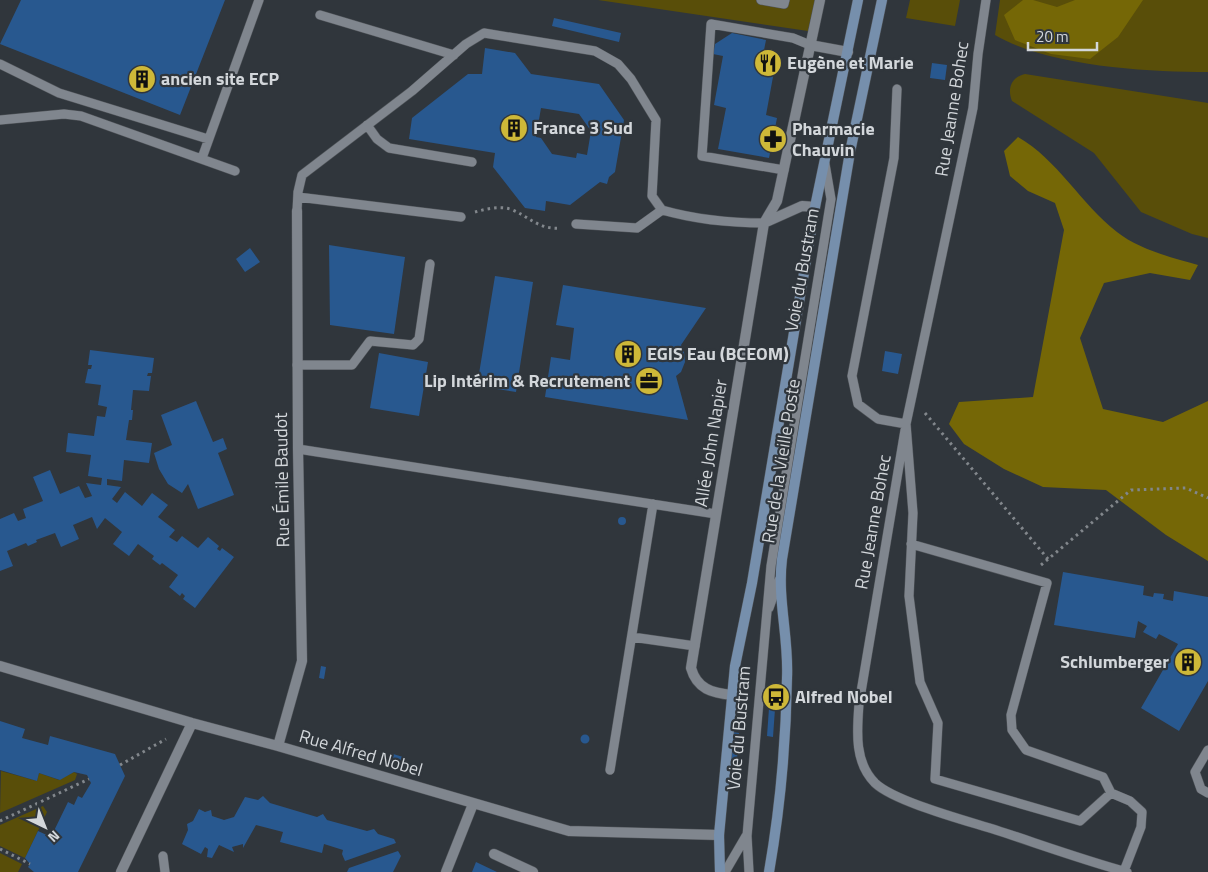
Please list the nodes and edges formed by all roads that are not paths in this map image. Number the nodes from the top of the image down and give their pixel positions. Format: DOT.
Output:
graph roads {
  1 [pos="259,0"];
  2 [pos="761,0"];
  3 [pos="785,0"];
  4 [pos="820,0"];
  5 [pos="858,0"];
  6 [pos="882,0"];
  7 [pos="986,0"];
  8 [pos="320,16"];
  9 [pos="810,45"];
  10 [pos="848,52"];
  11 [pos="454,55"];
  12 [pos="0,64"];
  13 [pos="897,89"];
  14 [pos="0,120"];
  15 [pos="367,126"];
  16 [pos="208,140"];
  17 [pos="202,158"];
  18 [pos="824,160"];
  19 [pos="472,162"];
  20 [pos="784,170"];
  21 [pos="235,171"];
  22 [pos="298,197"];
  23 [pos="815,207"];
  24 [pos="662,210"];
  25 [pos="297,211"];
  26 [pos="461,216"];
  27 [pos="764,223"];
  28 [pos="576,224"];
  29 [pos="430,264"];
  30 [pos="297,365"];
  31 [pos="906,424"];
  32 [pos="298,449"];
  33 [pos="653,504"];
  34 [pos="716,514"];
  35 [pos="911,544"];
  36 [pos="780,578"];
  37 [pos="764,622"];
  38 [pos="632,637"];
  39 [pos="695,646"];
  40 [pos="0,666"];
  41 [pos="732,695"];
  42 [pos="192,723"];
  43 [pos="278,746"];
  44 [pos="1208,750"];
  45 [pos="610,770"];
  46 [pos="1111,793"];
  47 [pos="1208,793"];
  48 [pos="473,804"];
  49 [pos="719,835"];
  50 [pos="747,836"];
  51 [pos="494,854"];
  52 [pos="163,856"];
  53 [pos="121,872"];
  54 [pos="165,872"];
  55 [pos="446,872"];
  56 [pos="533,872"];
  57 [pos="720,872"];
  58 [pos="725,872"];
  59 [pos="750,872"];
  60 [pos="770,872"];
  61 [pos="1126,872"];
  1 -- 16 [label="lane"];
  2 -- 3 [label="lane"];
  4 -- 9 [label="street"];
  5 -- 10 [label="main road, Rue de la Vieille Poste"];
  6 -- 36 [label="main road, Rue de la Vieille Poste"];
  7 -- 31 [label="lane, Rue Jeanne Bohec"];
  8 -- 11 [label="lane"];
  9 -- 10 [label="street"];
  9 -- 20 [label="street"];
  9 -- 20 [label="lane"];
  10 -- 18 [label="main road, Rue de la Vieille Poste"];
  11 -- 15 [label="lane"];
  11 -- 24 [label="lane"];
  12 -- 16 [label="lane"];
  13 -- 31 [label="lane"];
  14 -- 17 [label="lane"];
  15 -- 19 [label="lane"];
  15 -- 22 [label="lane"];
  16 -- 17 [label="lane"];
  17 -- 21 [label="lane"];
  18 -- 23 [label="main road, Rue de la Vieille Poste"];
  18 -- 37 [label="lane, Voie du Bustram"];
  20 -- 27 [label="street"];
  22 -- 25 [label="lane"];
  22 -- 26 [label="lane"];
  23 -- 27 [label="street"];
  23 -- 41 [label="main road, Rue de la Vieille Poste"];
  24 -- 27 [label="lane"];
  24 -- 28 [label="lane"];
  25 -- 30 [label="street, Rue Émile Baudot"];
  27 -- 34 [label="street, Allée John Napier"];
  29 -- 30 [label="lane"];
  30 -- 32 [label="street, Rue Émile Baudot"];
  31 -- 35 [label="lane"];
  31 -- 61 [label="lane, Rue Jeanne Bohec"];
  32 -- 33 [label="lane"];
  32 -- 43 [label="street, Rue Émile Baudot"];
  33 -- 34 [label="lane"];
  33 -- 38 [label="lane"];
  34 -- 39 [label="street, Allée John Napier"];
  35 -- 46 [label="lane"];
  35 -- 46 [label="lane"];
  36 -- 37 [label="lane, Voie du Bustram"];
  36 -- 60 [label="main road, Rue de la Vieille Poste"];
  37 -- 50 [label="lane, Voie du Bustram"];
  38 -- 39 [label="lane"];
  38 -- 45 [label="lane"];
  39 -- 41 [label="street, Allée John Napier"];
  40 -- 42 [label="street, Rue Alfred Nobel"];
  41 -- 49 [label="main road, Rue de la Vieille Poste"];
  42 -- 43 [label="street, Rue Alfred Nobel"];
  42 -- 53 [label="street"];
  43 -- 48 [label="street, Rue Alfred Nobel"];
  44 -- 47 [label="lane"];
  46 -- 61 [label="lane"];
  48 -- 49 [label="street, Rue Alfred Nobel"];
  48 -- 55 [label="street"];
  49 -- 57 [label="main road, Rue de la Vieille Poste"];
  50 -- 58 [label="lane, Voie du Bustram"];
  50 -- 59 [label="lane, Voie du Bustram"];
  51 -- 56 [label="street"];
  52 -- 54 [label="lane"];
}
